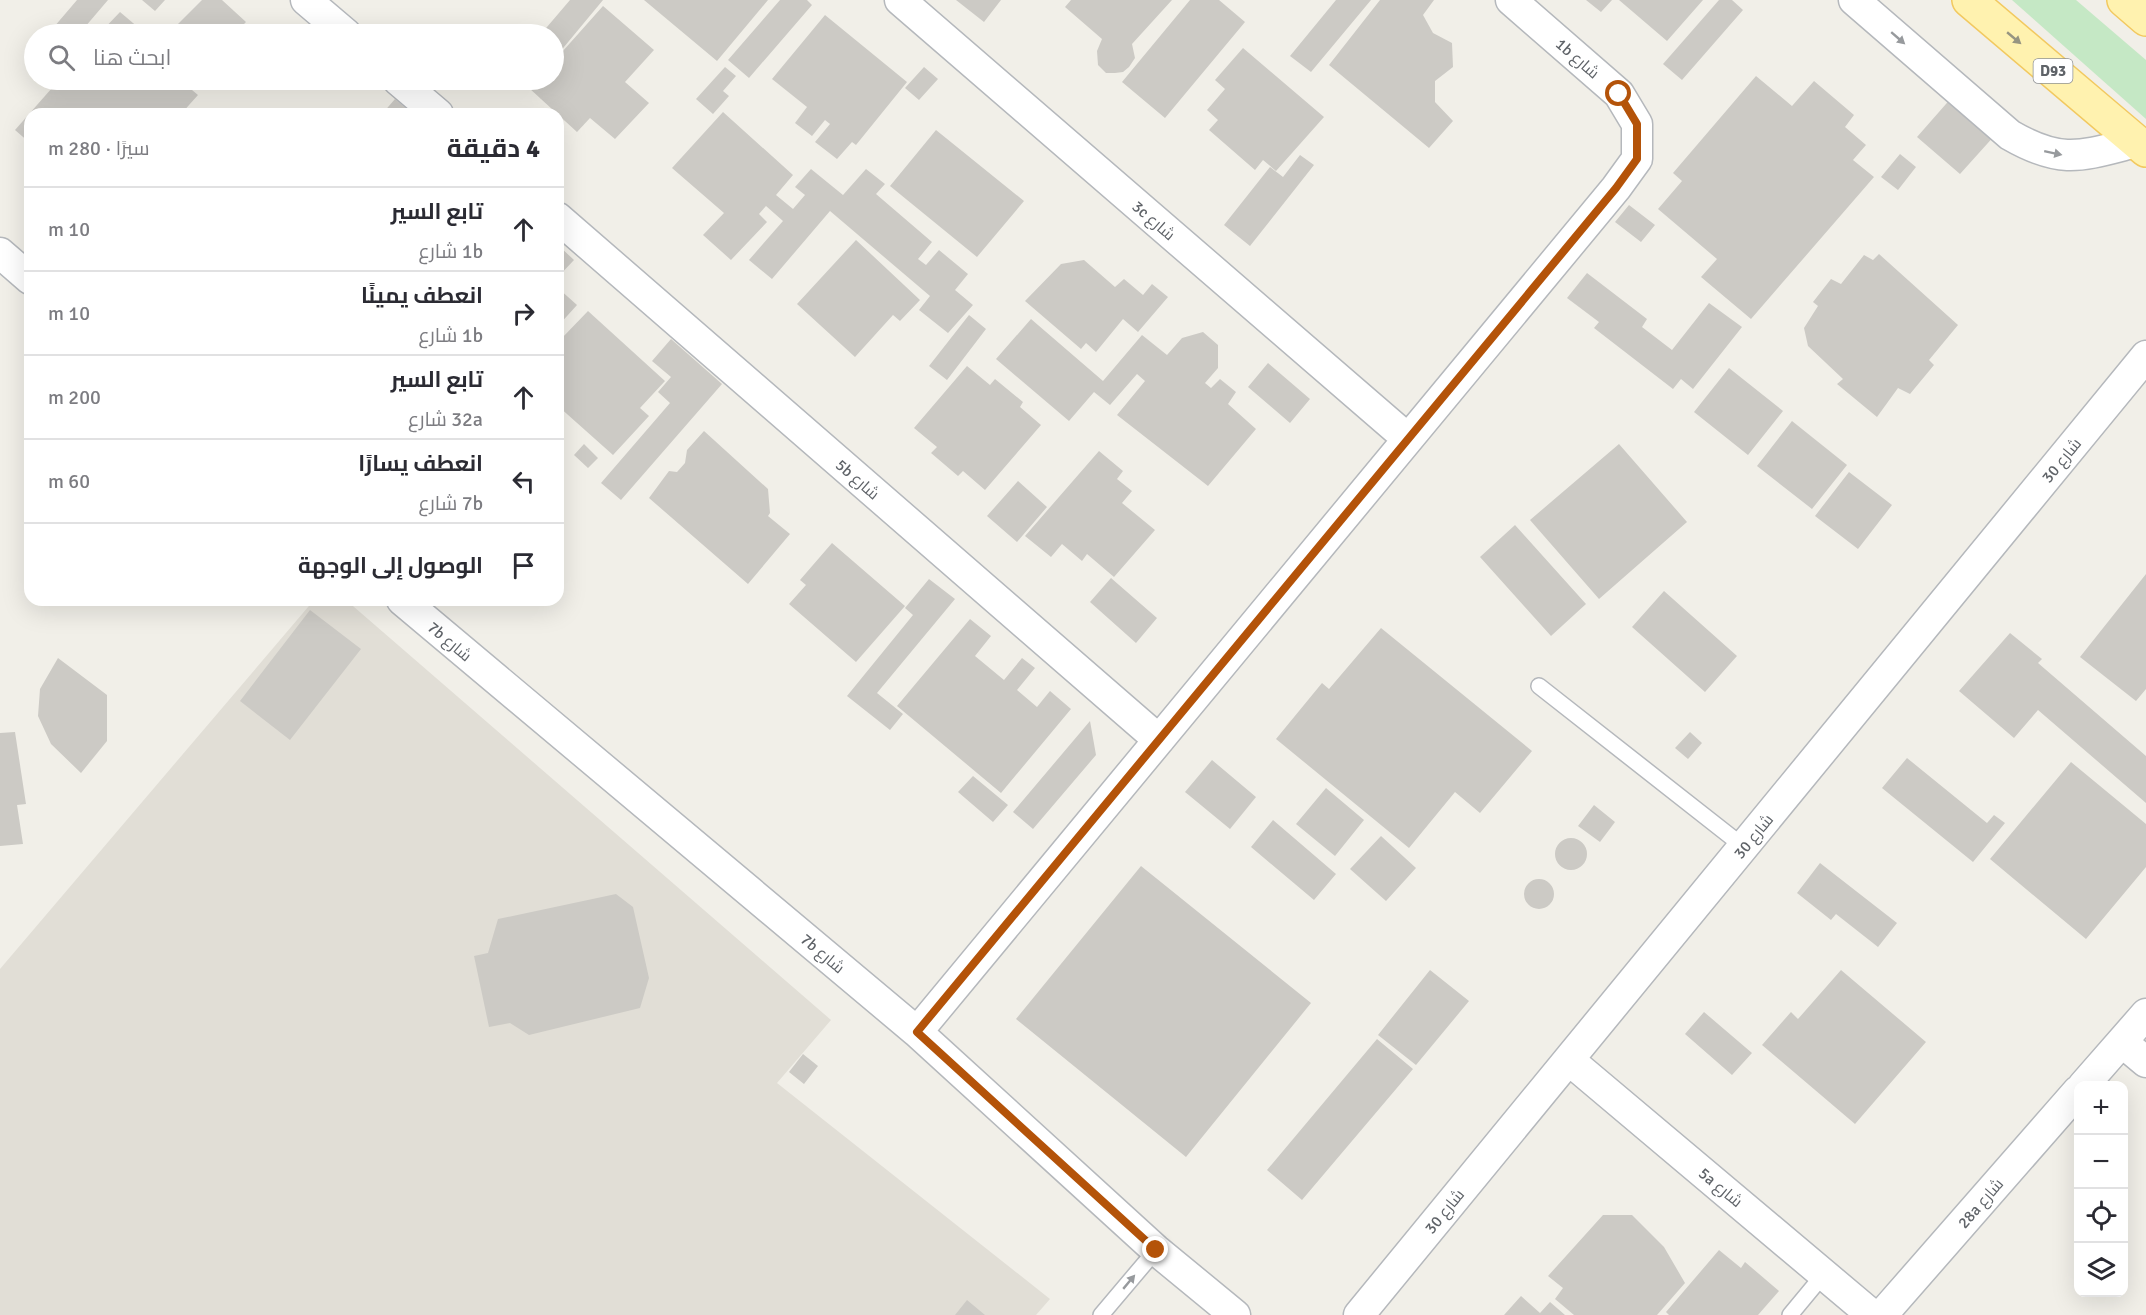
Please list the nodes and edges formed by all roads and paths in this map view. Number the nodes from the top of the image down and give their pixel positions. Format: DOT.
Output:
graph roads {
  1 [pos="306,0"];
  2 [pos="900,0"];
  3 [pos="1511,0"];
  4 [pos="1854,0"];
  5 [pos="1969,0"];
  6 [pos="2124,0"];
  7 [pos="2146,19"];
  8 [pos="334,24"];
  9 [pos="410,90"];
  10 [pos="431,108"];
  11 [pos="2141,146"];
  12 [pos="564,223"];
  13 [pos="0,253"];
  14 [pos="24,274"];
  15 [pos="2146,356"];
  16 [pos="1408,439"];
  17 [pos="409,606"];
  18 [pos="1539,686"];
  19 [pos="1159,740"];
  20 [pos="1744,848"];
  21 [pos="2146,1014"];
  22 [pos="917,1032"];
  23 [pos="2122,1042"];
  24 [pos="1569,1060"];
  25 [pos="2146,1062"];
  26 [pos="2088,1081"];
  27 [pos="2074,1097"];
  28 [pos="1156,1250"];
  29 [pos="1824,1274"];
  30 [pos="1101,1315"];
  31 [pos="1235,1315"];
  32 [pos="1359,1315"];
  33 [pos="1790,1315"];
  34 [pos="1872,1315"];
  35 [pos="1882,1315"];
  1 -- 8 [label="street"];
  2 -- 16 [label="street, 3c شارع"];
  3 -- 16 [label="street, 1b شارع"];
  4 -- 11 [label="street, one-way"];
  5 -- 11 [label="main road, D93, one-way"];
  6 -- 7 [label="main road"];
  9 -- 10 [label="street"];
  12 -- 19 [label="street, 5b شارع"];
  13 -- 14 [label="street"];
  15 -- 20 [label="street, شارع 30"];
  16 -- 19 [label="street, 1b شارع"];
  17 -- 22 [label="street, 7b شارع"];
  18 -- 20 [label="lane"];
  19 -- 22 [label="street, 1b شارع"];
  20 -- 24 [label="street, شارع 30"];
  21 -- 23 [label="street"];
  22 -- 28 [label="street, 7b شارع"];
  23 -- 25 [label="street"];
  23 -- 26 [label="street"];
  24 -- 29 [label="street, 5a شارع"];
  24 -- 32 [label="street, شارع 30"];
  27 -- 35 [label="street, 28a شارع"];
  30 -- 28 [label="lane, one-way"];
  28 -- 31 [label="street, 7b شارع"];
  29 -- 33 [label="lane"];
  29 -- 34 [label="street, 5a شارع"];
}
